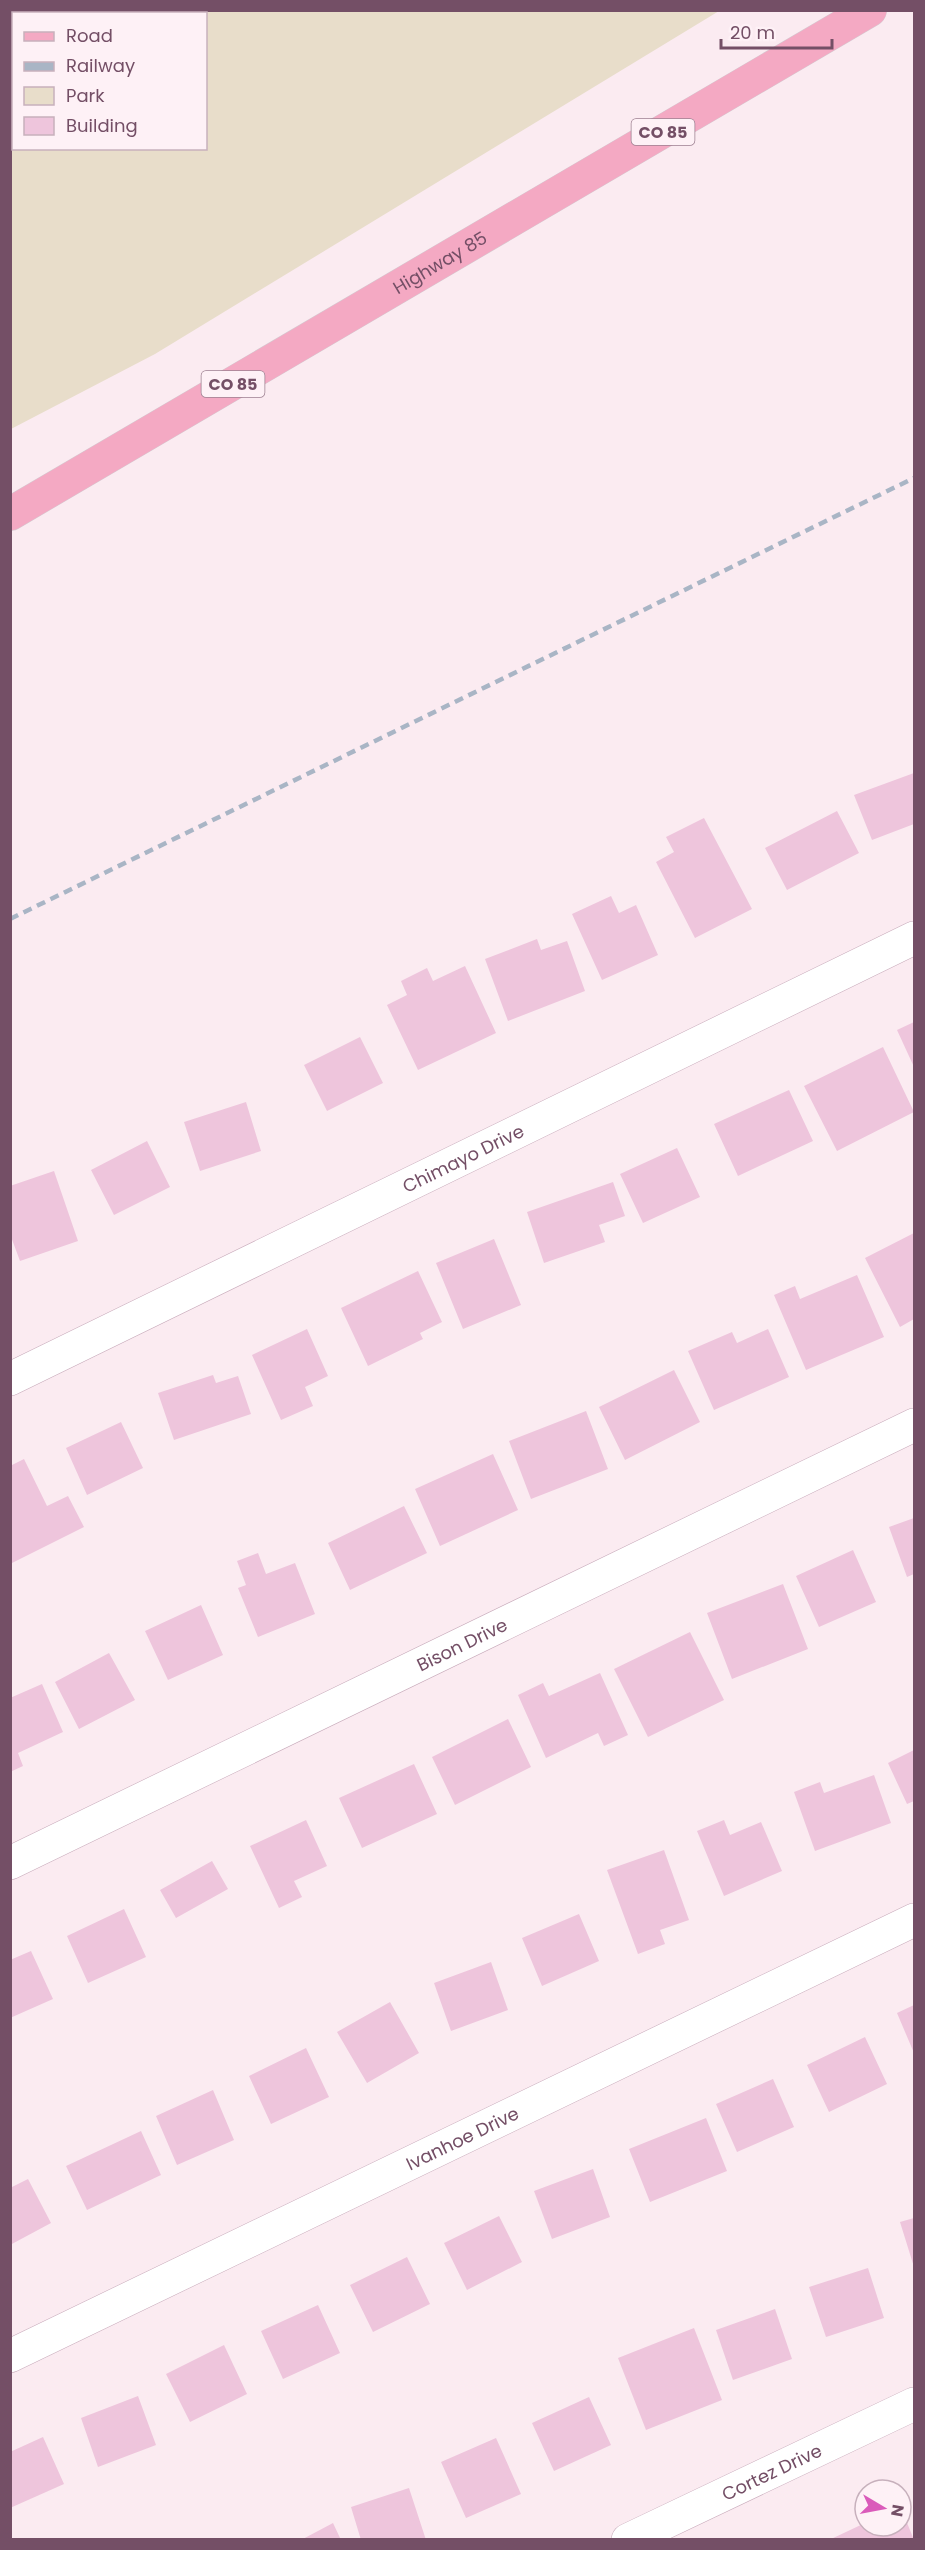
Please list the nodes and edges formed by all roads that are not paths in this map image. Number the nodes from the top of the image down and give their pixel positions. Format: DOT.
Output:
graph roads {
  1 [pos="870,10"];
  2 [pos="10,514"];
  3 [pos="915,938"];
  4 [pos="10,1379"];
  5 [pos="915,1425"];
  6 [pos="10,1863"];
  7 [pos="915,1920"];
  8 [pos="10,2356"];
  9 [pos="915,2404"];
  10 [pos="628,2540"];
  1 -- 2 [label="main road, Highway 85 / CO 85"];
  3 -- 4 [label="street, Chimayo Drive"];
  5 -- 6 [label="street, Bison Drive"];
  7 -- 8 [label="street, Ivanhoe Drive"];
  9 -- 10 [label="street, Cortez Drive"];
}
